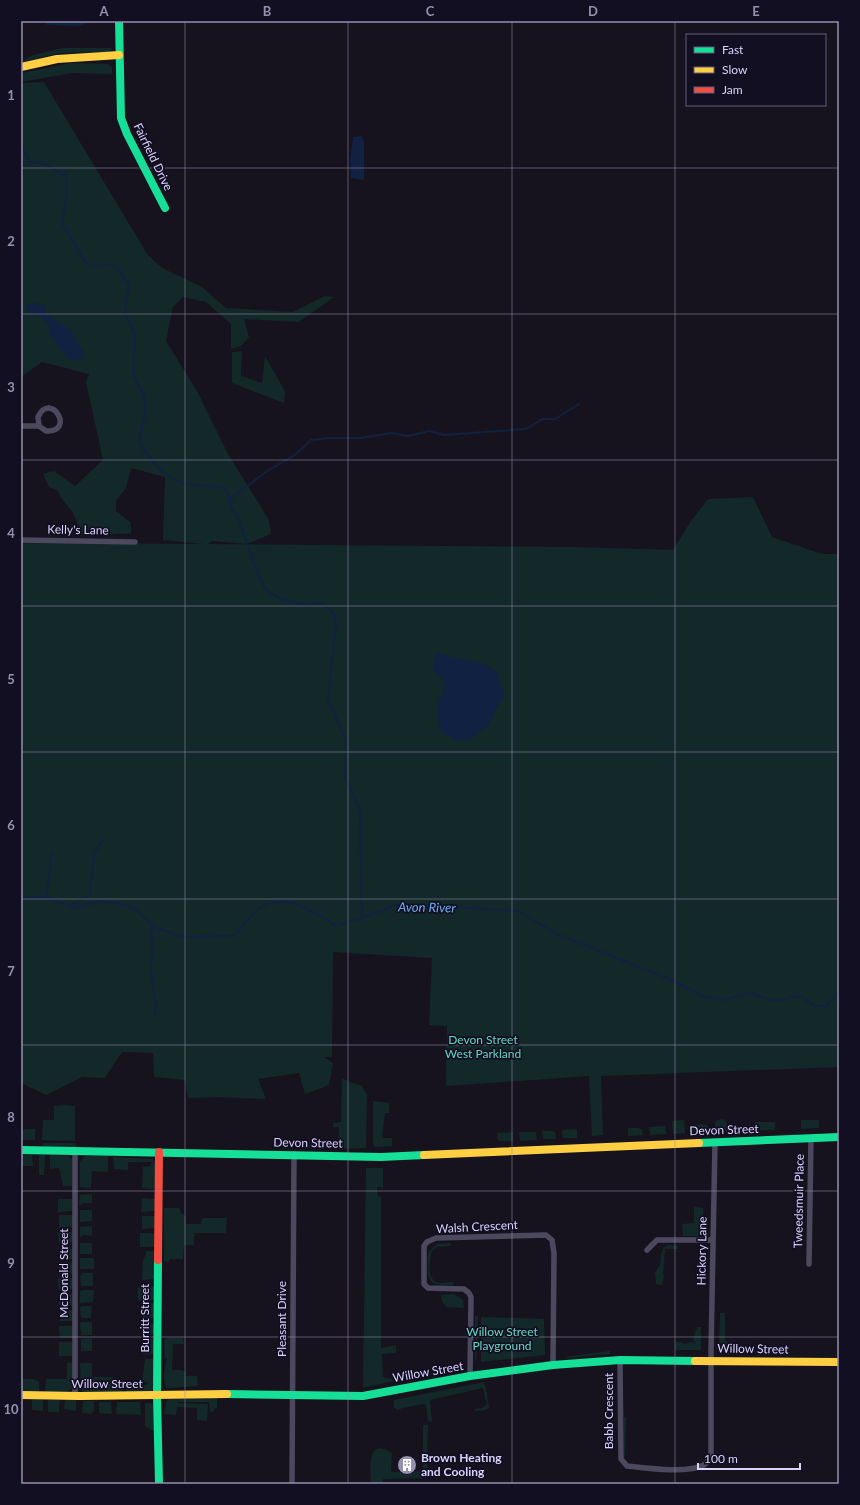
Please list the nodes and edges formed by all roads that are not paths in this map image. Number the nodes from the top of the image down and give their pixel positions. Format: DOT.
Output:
graph roads {
  1 [pos="119,21"];
  2 [pos="119,55"];
  3 [pos="21,67"];
  4 [pos="165,208"];
  5 [pos="21,426"];
  6 [pos="39,426"];
  7 [pos="21,540"];
  8 [pos="135,542"];
  9 [pos="839,1137"];
  10 [pos="811,1138"];
  11 [pos="715,1142"];
  12 [pos="21,1150"];
  13 [pos="76,1151"];
  14 [pos="159,1152"];
  15 [pos="294,1154"];
  16 [pos="713,1240"];
  17 [pos="647,1250"];
  18 [pos="809,1264"];
  19 [pos="620,1360"];
  20 [pos="711,1361"];
  21 [pos="839,1362"];
  22 [pos="554,1365"];
  23 [pos="470,1376"];
  24 [pos="292,1394"];
  25 [pos="21,1395"];
  26 [pos="157,1395"];
  27 [pos="75,1396"];
  28 [pos="159,1484"];
  29 [pos="292,1484"];
  1 -- 2 [label="street, Fairfield Drive"];
  2 -- 3 [label="street"];
  2 -- 4 [label="street, Fairfield Drive"];
  5 -- 6 [label="street"];
  6 -- 6 [label="street"];
  7 -- 8 [label="street, Kelly's Lane"];
  9 -- 10 [label="street, Devon Street"];
  10 -- 11 [label="street, Devon Street"];
  10 -- 18 [label="street, Tweedsmuir Place"];
  11 -- 15 [label="street, Devon Street"];
  11 -- 16 [label="street, Hickory Lane"];
  12 -- 13 [label="street, Devon Street"];
  13 -- 14 [label="street, Devon Street"];
  13 -- 27 [label="street, McDonald Street"];
  14 -- 15 [label="street, Devon Street"];
  14 -- 26 [label="street, Burritt Street"];
  15 -- 24 [label="street, Pleasant Drive"];
  16 -- 17 [label="street"];
  16 -- 20 [label="street, Hickory Lane"];
  19 -- 20 [label="street, Willow Street"];
  19 -- 20 [label="street, Babb Crescent"];
  19 -- 22 [label="street, Willow Street"];
  20 -- 21 [label="street, Willow Street"];
  22 -- 23 [label="street, Willow Street"];
  22 -- 23 [label="street, Walsh Crescent"];
  23 -- 24 [label="street, Willow Street"];
  24 -- 26 [label="street, Willow Street"];
  24 -- 29 [label="street, Pleasant Drive"];
  25 -- 27 [label="street, Willow Street"];
  26 -- 27 [label="street, Willow Street"];
  26 -- 28 [label="street, Burritt Street"];
}
